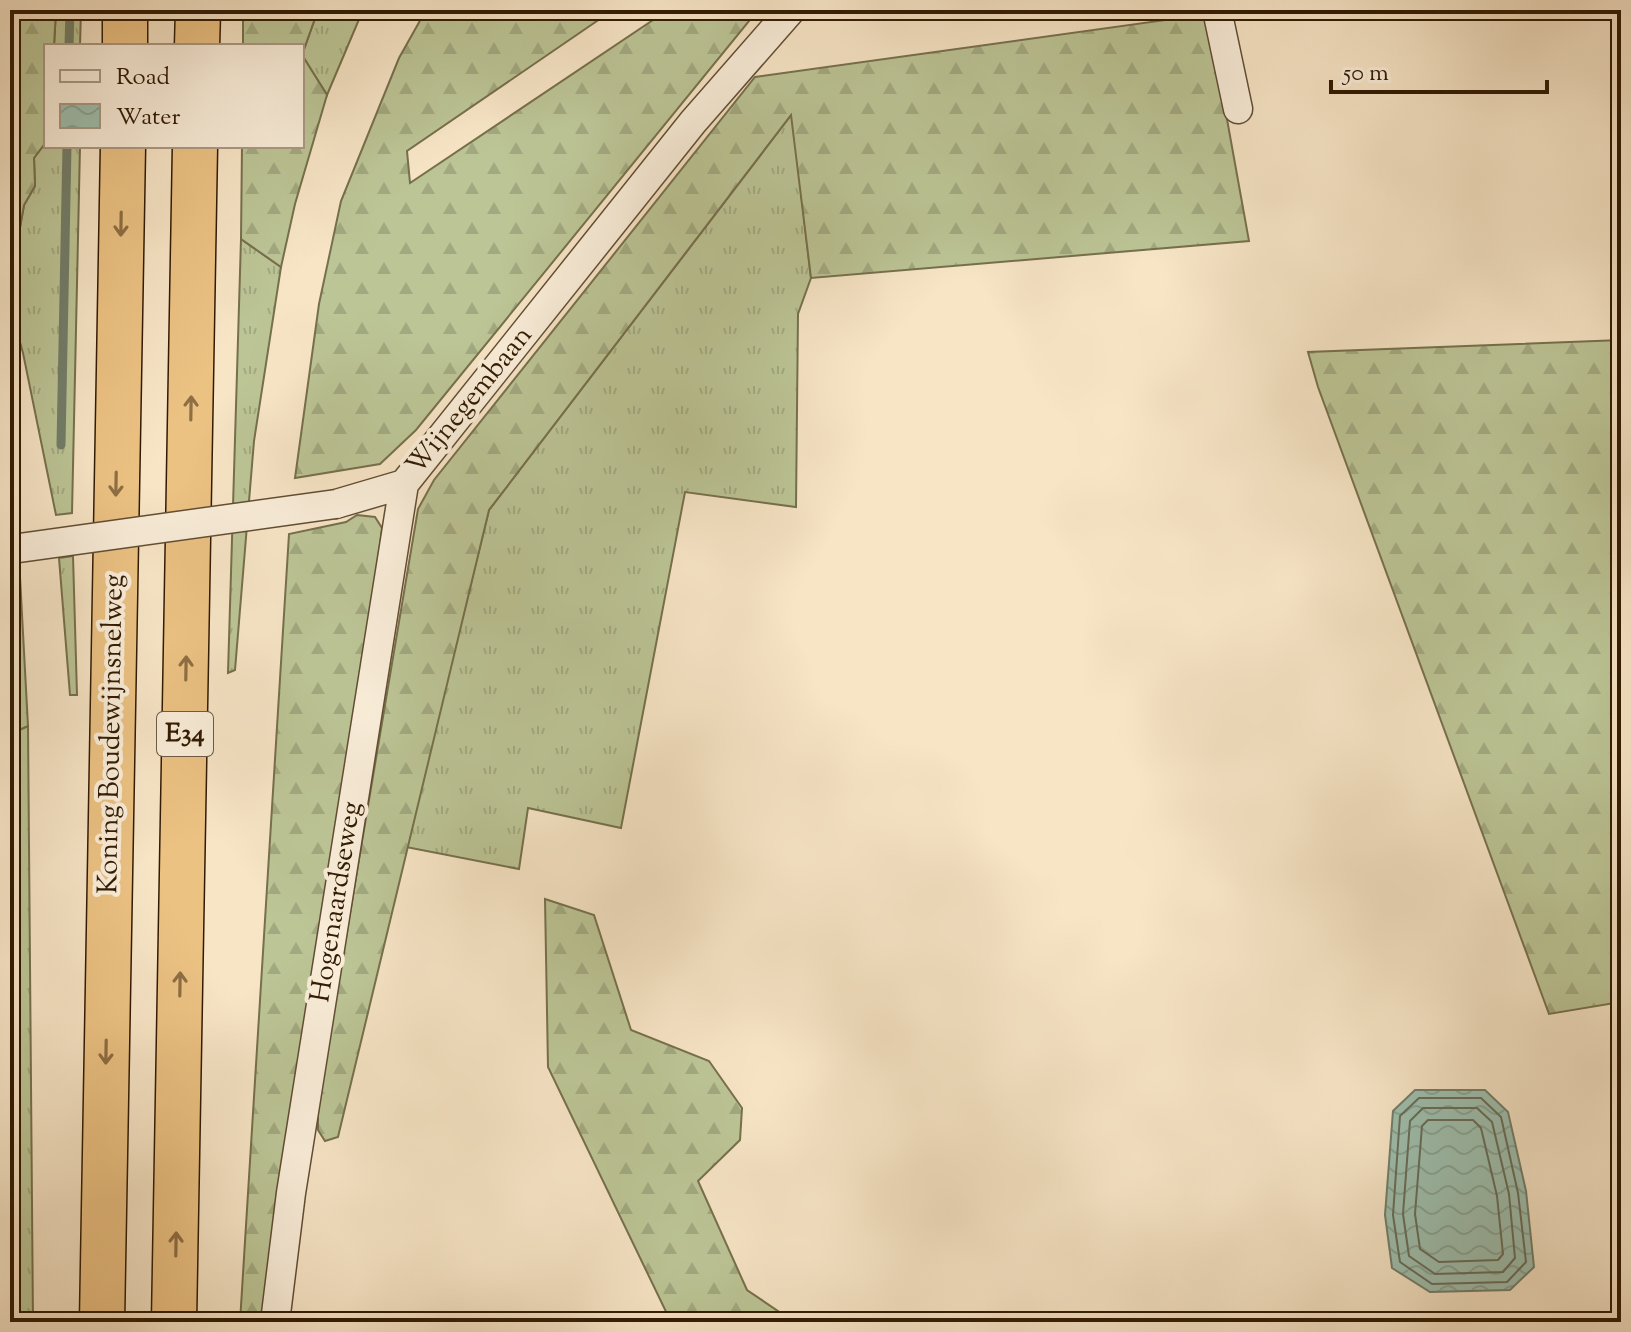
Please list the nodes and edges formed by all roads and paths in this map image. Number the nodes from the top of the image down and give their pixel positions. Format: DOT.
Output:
graph roads {
  1 [pos="125,10"];
  2 [pos="198,10"];
  3 [pos="791,10"];
  4 [pos="1217,10"];
  5 [pos="125,44"];
  6 [pos="197,44"];
  7 [pos="1238,109"];
  8 [pos="123,148"];
  9 [pos="195,148"];
  10 [pos="404,484"];
  11 [pos="11,550"];
  12 [pos="102,1322"];
  13 [pos="174,1322"];
  14 [pos="275,1322"];
  1 -- 5 [label="highway"];
  2 -- 6 [label="highway"];
  3 -- 10 [label="street, Wijnegembaan"];
  4 -- 7 [label="street"];
  8 -- 12 [label="highway, Koning Boudewijnsnelweg, one-way"];
  13 -- 9 [label="highway, E34, one-way"];
  10 -- 11 [label="street, Wijnegembaan, bridge"];
  10 -- 14 [label="street, Hogenaardseweg"];
}
